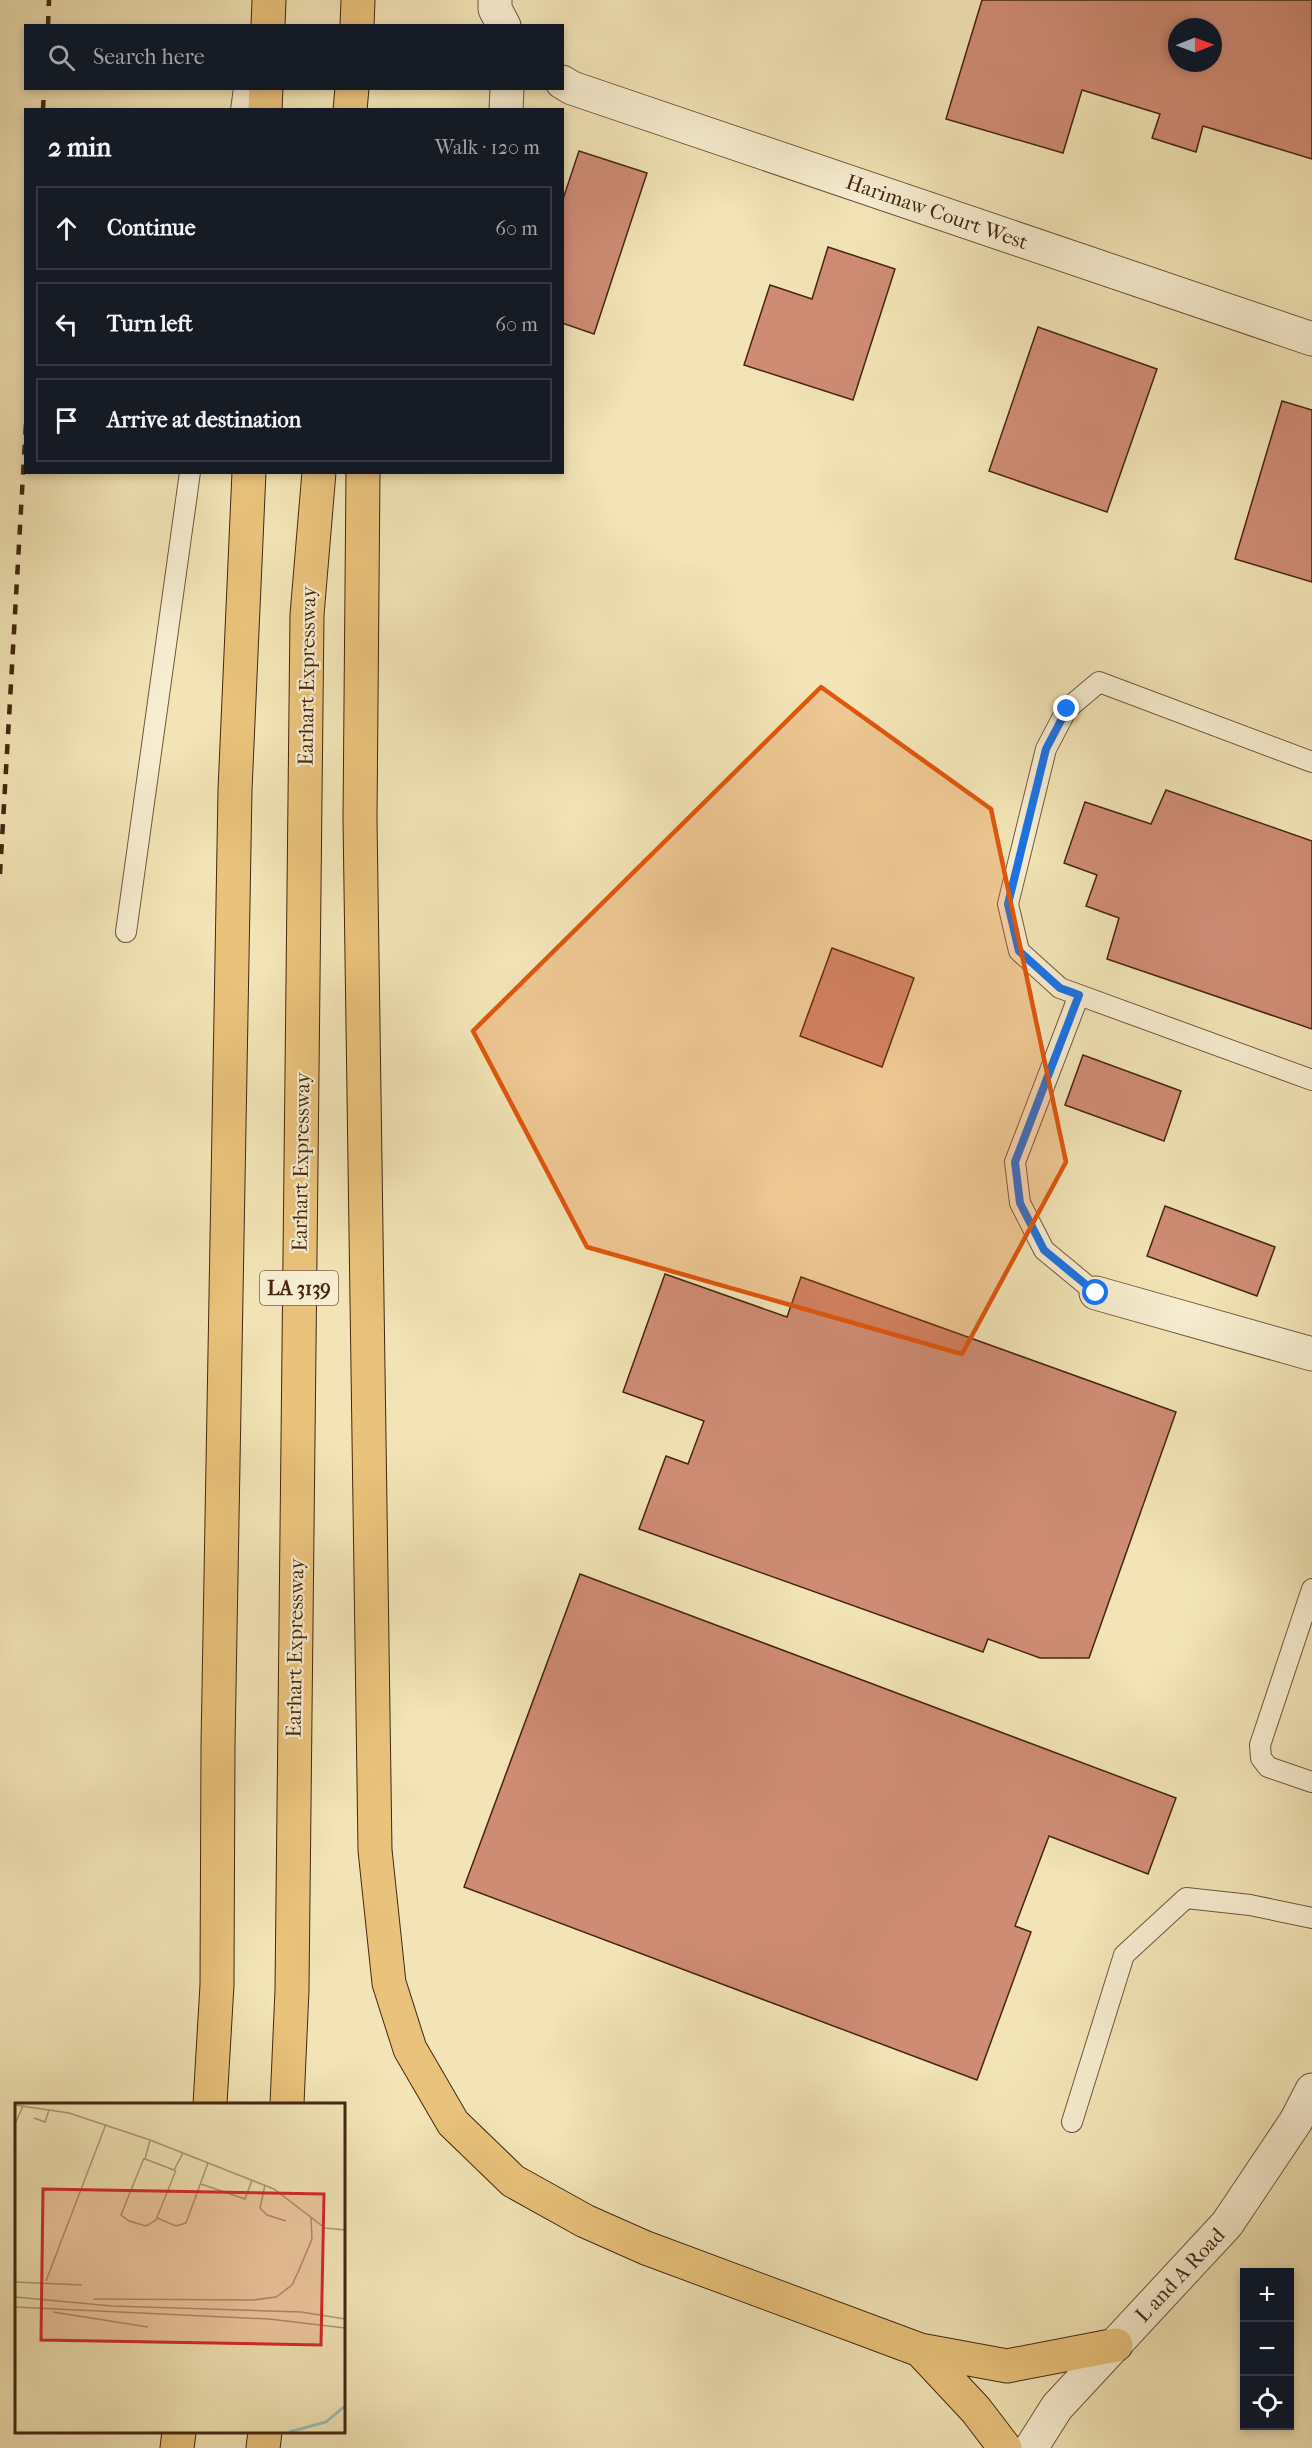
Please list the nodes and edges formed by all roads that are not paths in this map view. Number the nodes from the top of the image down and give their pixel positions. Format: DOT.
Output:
graph roads {
  1 [pos="256,0"];
  2 [pos="269,0"];
  3 [pos="358,0"];
  4 [pos="495,0"];
  5 [pos="252,24"];
  6 [pos="268,24"];
  7 [pos="357,24"];
  8 [pos="503,24"];
  9 [pos="564,83"];
  10 [pos="244,90"];
  11 [pos="266,90"];
  12 [pos="352,90"];
  13 [pos="356,90"];
  14 [pos="507,90"];
  15 [pos="241,108"];
  16 [pos="265,108"];
  17 [pos="350,108"];
  18 [pos="357,108"];
  19 [pos="506,108"];
  20 [pos="1312,339"];
  21 [pos="190,474"];
  22 [pos="249,474"];
  23 [pos="319,474"];
  24 [pos="363,474"];
  25 [pos="1312,762"];
  26 [pos="126,932"];
  27 [pos="1079,995"];
  28 [pos="1312,1080"];
  29 [pos="1096,1293"];
  30 [pos="1312,1354"];
  31 [pos="1312,1589"];
  32 [pos="1312,1782"];
  33 [pos="1312,1918"];
  34 [pos="1312,2090"];
  35 [pos="210,2103"];
  36 [pos="287,2103"];
  37 [pos="1072,2122"];
  38 [pos="1116,2345"];
  39 [pos="920,2350"];
  40 [pos="179,2433"];
  41 [pos="265,2433"];
  42 [pos="177,2448"];
  43 [pos="263,2448"];
  44 [pos="1005,2448"];
  45 [pos="1031,2448"];
  1 -- 5 [label="lane"];
  2 -- 6 [label="highway"];
  3 -- 7 [label="highway"];
  4 -- 8 [label="street"];
  9 -- 20 [label="street, Harimaw Court West"];
  10 -- 15 [label="lane"];
  11 -- 16 [label="highway"];
  12 -- 17 [label="highway"];
  13 -- 18 [label="highway"];
  14 -- 19 [label="street"];
  21 -- 26 [label="lane"];
  22 -- 35 [label="highway"];
  23 -- 36 [label="highway, Earhart Expressway / LA 3139"];
  24 -- 39 [label="highway"];
  25 -- 27 [label="lane"];
  27 -- 28 [label="lane"];
  27 -- 29 [label="lane"];
  29 -- 30 [label="street"];
  31 -- 32 [label="lane"];
  33 -- 37 [label="lane"];
  34 -- 38 [label="street, L and A Road"];
  38 -- 39 [label="highway"];
  38 -- 45 [label="street, L and A Road"];
  39 -- 44 [label="highway"];
  40 -- 42 [label="highway"];
  41 -- 43 [label="highway"];
}
